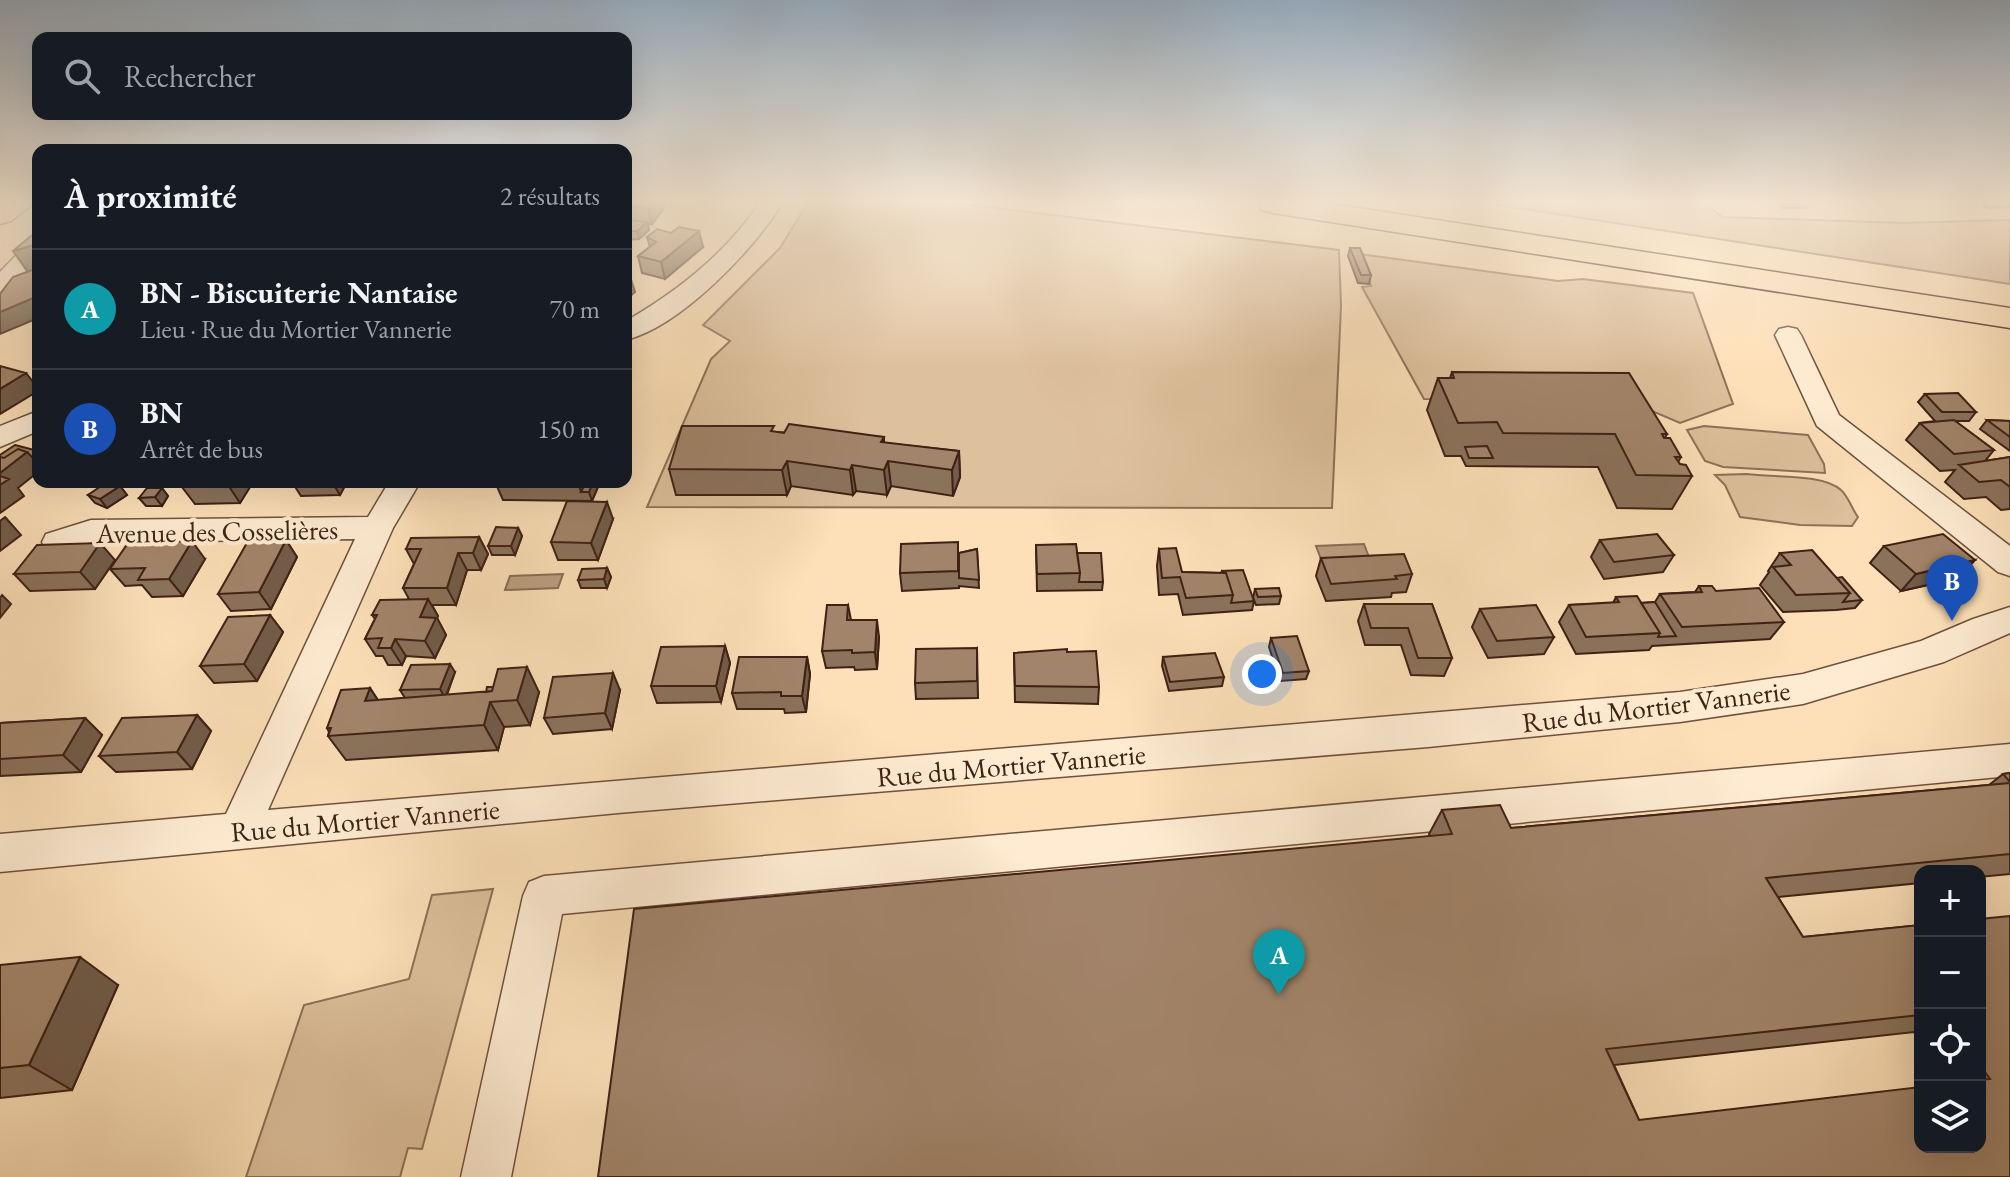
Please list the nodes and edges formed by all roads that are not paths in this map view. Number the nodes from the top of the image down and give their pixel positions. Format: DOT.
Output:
graph roads {
  1 [pos="27,259"];
  2 [pos="725,259"];
  3 [pos="1628,259"];
  4 [pos="1762,259"];
  5 [pos="32,285"];
  6 [pos="0,287"];
  7 [pos="0,295"];
  8 [pos="2010,297"];
  9 [pos="2010,318"];
  10 [pos="632,329"];
  11 [pos="1788,335"];
  12 [pos="32,423"];
  13 [pos="0,438"];
  14 [pos="401,488"];
  15 [pos="377,528"];
  16 [pos="58,542"];
  17 [pos="2010,564"];
  18 [pos="2007,625"];
  19 [pos="2010,760"];
  20 [pos="238,832"];
  21 [pos="0,853"];
  22 [pos="486,1177"];
  1 -- 6 [label="street"];
  2 -- 10 [label="street"];
  3 -- 9 [label="main road"];
  4 -- 8 [label="main road"];
  5 -- 7 [label="street"];
  11 -- 17 [label="street"];
  12 -- 13 [label="street"];
  14 -- 15 [label="street"];
  15 -- 16 [label="street, Avenue des Cosselières"];
  15 -- 20 [label="street"];
  18 -- 20 [label="street, Rue du Mortier Vannerie"];
  19 -- 22 [label="street"];
  20 -- 21 [label="street, Rue du Mortier Vannerie"];
}
